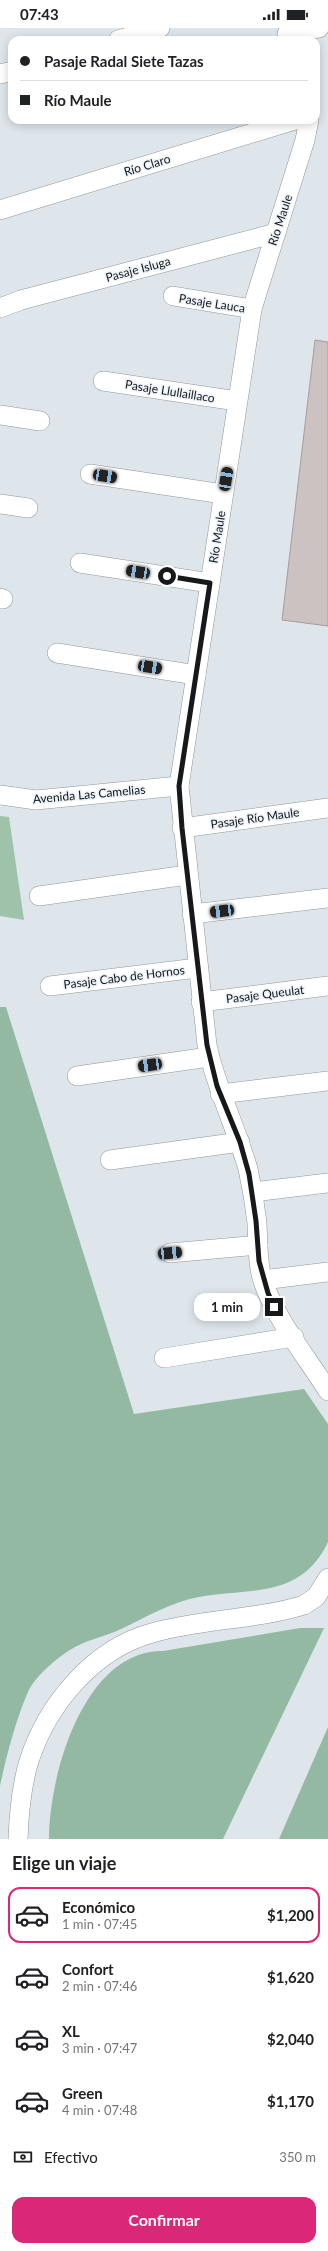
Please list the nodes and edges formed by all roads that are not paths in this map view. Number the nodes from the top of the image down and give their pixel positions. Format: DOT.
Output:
graph roads {
  1 [pos="160,28"];
  2 [pos="319,28"];
  3 [pos="287,34"];
  4 [pos="132,36"];
  5 [pos="282,124"];
  6 [pos="308,124"];
  7 [pos="0,210"];
  8 [pos="276,233"];
  9 [pos="173,296"];
  10 [pos="0,308"];
  11 [pos="252,309"];
  12 [pos="104,380"];
  13 [pos="238,401"];
  14 [pos="0,415"];
  15 [pos="40,421"];
  16 [pos="90,474"];
  17 [pos="223,494"];
  18 [pos="0,504"];
  19 [pos="28,508"];
  20 [pos="80,563"];
  21 [pos="210,583"];
  22 [pos="57,653"];
  23 [pos="196,675"];
  24 [pos="179,786"];
  25 [pos="0,795"];
  26 [pos="328,808"];
  27 [pos="182,828"];
  28 [pos="187,875"];
  29 [pos="39,896"];
  30 [pos="328,898"];
  31 [pos="192,914"];
  32 [pos="197,968"];
  33 [pos="50,986"];
  34 [pos="328,986"];
  35 [pos="201,1002"];
  36 [pos="209,1057"];
  37 [pos="77,1076"];
  38 [pos="328,1081"];
  39 [pos="220,1094"];
  40 [pos="240,1142"];
  41 [pos="110,1160"];
  42 [pos="328,1183"];
  43 [pos="252,1192"];
  44 [pos="258,1245"];
  45 [pos="170,1253"];
  46 [pos="328,1272"];
  47 [pos="263,1280"];
  48 [pos="294,1337"];
  49 [pos="164,1358"];
  50 [pos="328,1391"];
  51 [pos="328,1578"];
  52 [pos="18,1839"];
  1 -- 4 [label="street"];
  2 -- 3 [label="street"];
  5 -- 7 [label="street, Río Claro"];
  6 -- 8 [label="street, Río Maule"];
  8 -- 10 [label="street, Pasaje Isluga"];
  8 -- 11 [label="street, Río Maule"];
  9 -- 11 [label="street, Pasaje Lauca"];
  11 -- 13 [label="street, Río Maule"];
  12 -- 13 [label="street, Pasaje Llullaillaco"];
  13 -- 17 [label="street, Río Maule"];
  14 -- 15 [label="street"];
  16 -- 17 [label="street"];
  17 -- 21 [label="street, Río Maule"];
  18 -- 19 [label="street"];
  20 -- 21 [label="street"];
  21 -- 23 [label="street, Río Maule"];
  22 -- 23 [label="street"];
  23 -- 24 [label="street, Río Maule"];
  24 -- 25 [label="street, Avenida Las Camelias"];
  24 -- 27 [label="street, Río Maule"];
  26 -- 27 [label="street, Pasaje Río Maule"];
  27 -- 28 [label="street, Río Maule"];
  28 -- 29 [label="street"];
  28 -- 31 [label="street, Río Maule"];
  30 -- 31 [label="street"];
  31 -- 32 [label="street, Río Maule"];
  32 -- 33 [label="street, Pasaje Cabo de Hornos"];
  32 -- 35 [label="street, Río Maule"];
  34 -- 35 [label="street, Pasaje Queulat"];
  35 -- 36 [label="street, Río Maule"];
  36 -- 37 [label="street"];
  36 -- 39 [label="street, Río Maule"];
  38 -- 39 [label="street"];
  39 -- 40 [label="street, Río Maule"];
  40 -- 41 [label="street"];
  40 -- 43 [label="street, Río Maule"];
  42 -- 43 [label="street"];
  43 -- 44 [label="street, Río Maule"];
  44 -- 45 [label="street"];
  44 -- 47 [label="street, Río Maule"];
  46 -- 47 [label="street"];
  47 -- 48 [label="street, Río Maule"];
  48 -- 49 [label="street"];
  48 -- 50 [label="street, Río Maule"];
  51 -- 52 [label="street"];
}
